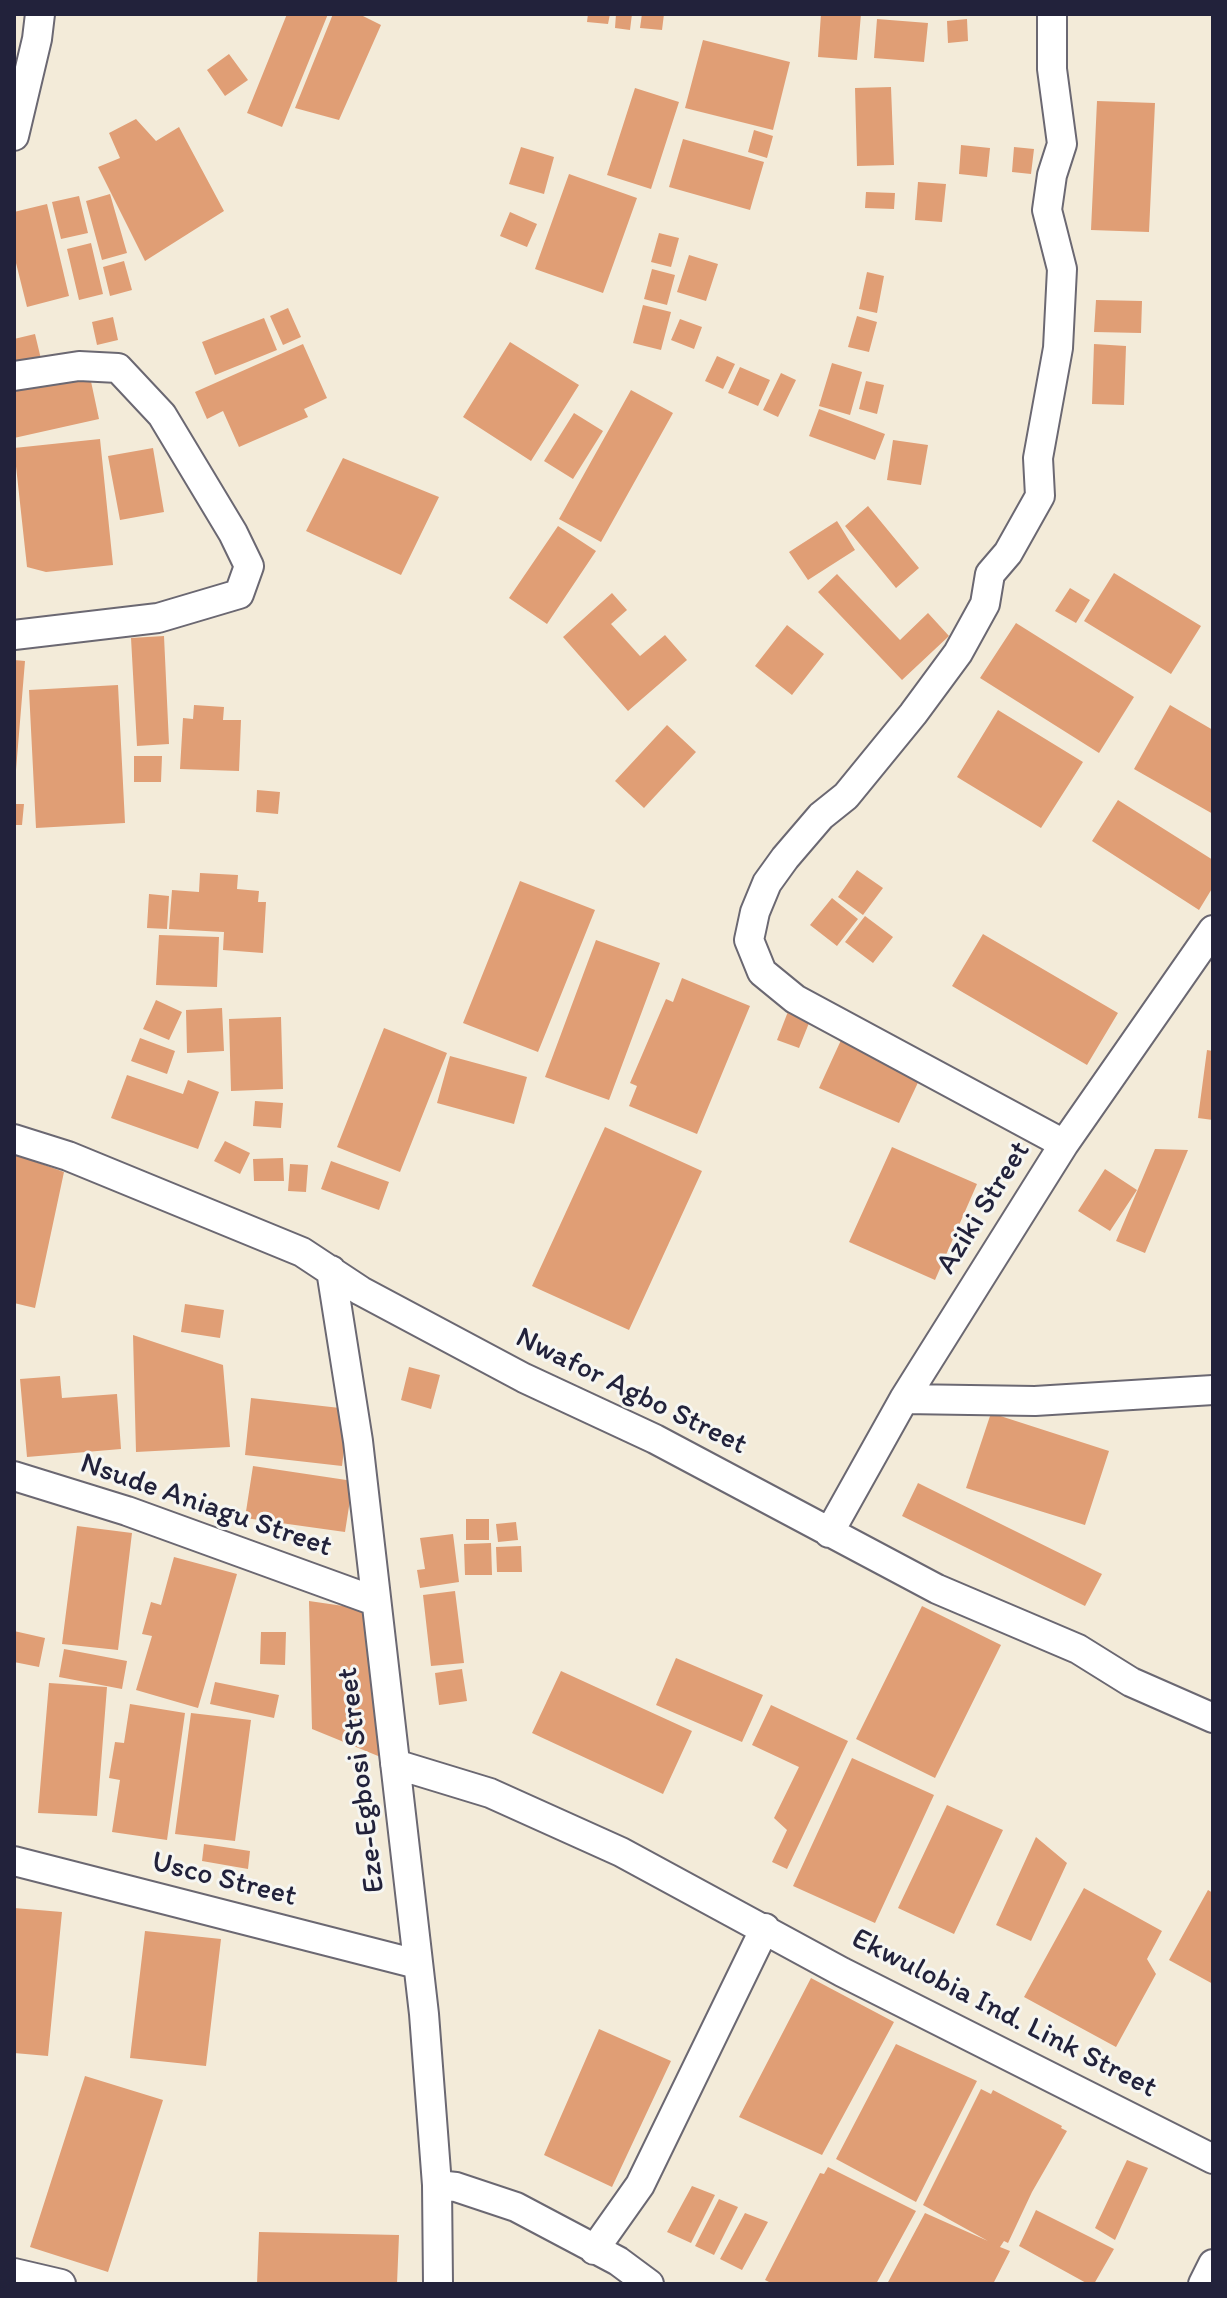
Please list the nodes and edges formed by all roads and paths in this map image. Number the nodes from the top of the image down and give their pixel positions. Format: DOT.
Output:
graph roads {
  1 [pos="40,14"];
  2 [pos="1052,14"];
  3 [pos="14,136"];
  4 [pos="14,376"];
  5 [pos="14,635"];
  6 [pos="1208,946"];
  7 [pos="14,1139"];
  8 [pos="1064,1144"];
  9 [pos="331,1270"];
  10 [pos="1213,1390"];
  11 [pos="904,1399"];
  12 [pos="14,1476"];
  13 [pos="829,1533"];
  14 [pos="375,1601"];
  15 [pos="1213,1718"];
  16 [pos="395,1764"];
  17 [pos="14,1861"];
  18 [pos="765,1928"];
  19 [pos="417,1964"];
  20 [pos="1213,2159"];
  21 [pos="437,2185"];
  22 [pos="594,2250"];
  23 [pos="1213,2264"];
  24 [pos="14,2273"];
  25 [pos="61,2284"];
  26 [pos="438,2284"];
  27 [pos="649,2284"];
  28 [pos="1203,2284"];
  1 -- 3 [label="street"];
  2 -- 8 [label="street"];
  4 -- 5 [label="street"];
  6 -- 8 [label="street, Aziki Street"];
  7 -- 9 [label="street, Nwafor Agbo Street"];
  8 -- 11 [label="street, Aziki Street"];
  9 -- 13 [label="street, Nwafor Agbo Street"];
  9 -- 14 [label="street, Eze-Egbosi Street"];
  10 -- 11 [label="street"];
  11 -- 13 [label="street, Aziki Street"];
  12 -- 14 [label="street, Nsude Aniagu Street"];
  13 -- 15 [label="street, Nwafor Agbo Street"];
  14 -- 16 [label="street, Eze-Egbosi Street"];
  16 -- 18 [label="street, Ekwulobia Ind. Link Street"];
  16 -- 19 [label="street, Eze-Egbosi Street"];
  17 -- 19 [label="street, Usco Street"];
  18 -- 20 [label="street, Ekwulobia Ind. Link Street"];
  18 -- 22 [label="street"];
  19 -- 21 [label="street, Eze-Egbosi Street"];
  21 -- 22 [label="street"];
  21 -- 26 [label="street, Eze-Egbosi Street"];
  22 -- 27 [label="street"];
  23 -- 28 [label="street"];
  24 -- 25 [label="street"];
}
